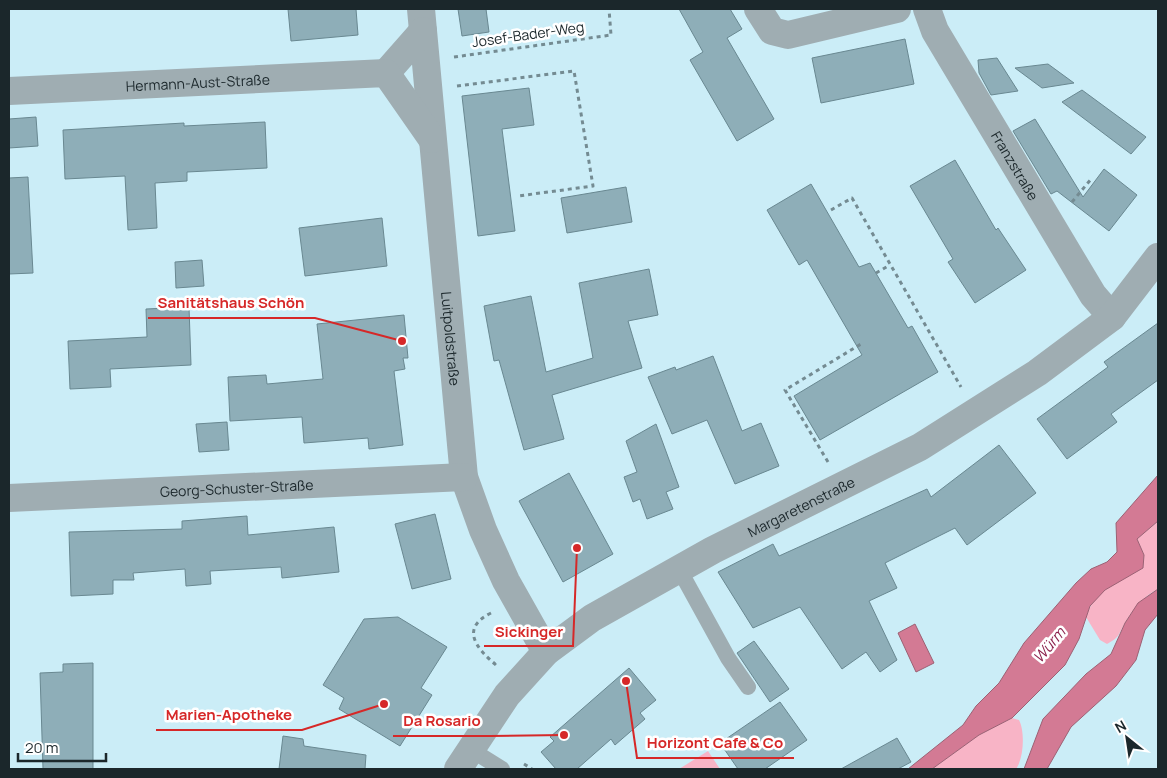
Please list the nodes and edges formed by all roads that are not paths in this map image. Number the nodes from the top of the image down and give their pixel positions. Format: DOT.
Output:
graph roads {
  1 [pos="758,9"];
  2 [pos="897,9"];
  3 [pos="927,9"];
  4 [pos="422,20"];
  5 [pos="386,73"];
  6 [pos="9,91"];
  7 [pos="433,141"];
  8 [pos="1158,257"];
  9 [pos="1112,317"];
  10 [pos="464,477"];
  11 [pos="9,498"];
  12 [pos="679,569"];
  13 [pos="546,652"];
  14 [pos="748,687"];
  15 [pos="464,759"];
  16 [pos="502,769"];
  1 -- 2 [label="street"];
  3 -- 9 [label="street, Franzstraße"];
  4 -- 5 [label="street"];
  4 -- 7 [label="street, Luitpoldstraße"];
  5 -- 6 [label="street, Hermann-Aust-Straße"];
  5 -- 7 [label="street"];
  7 -- 10 [label="street, Luitpoldstraße"];
  8 -- 9 [label="street, Margaretenstraße"];
  9 -- 12 [label="street, Margaretenstraße"];
  10 -- 11 [label="street, Georg-Schuster-Straße"];
  10 -- 13 [label="street, Luitpoldstraße"];
  12 -- 13 [label="street, Margaretenstraße"];
  12 -- 14 [label="lane"];
  13 -- 15 [label="street, Margaretenstraße"];
  15 -- 16 [label="lane"];
}
